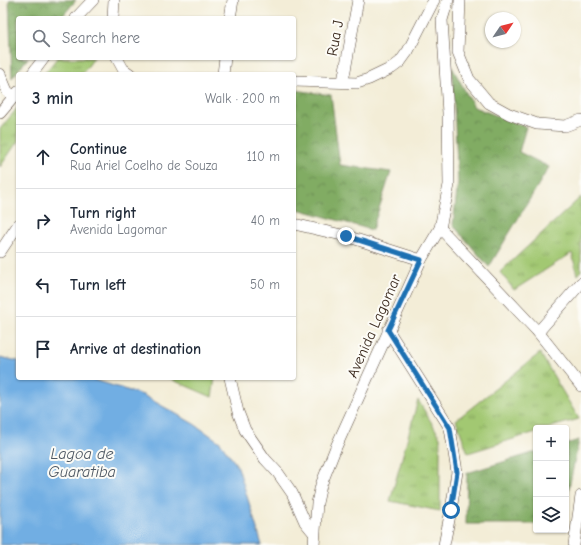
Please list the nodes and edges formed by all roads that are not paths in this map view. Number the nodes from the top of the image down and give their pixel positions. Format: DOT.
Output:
graph roads {
  1 [pos="93,0"];
  2 [pos="114,0"];
  3 [pos="232,0"];
  4 [pos="358,0"];
  5 [pos="434,0"];
  6 [pos="448,0"];
  7 [pos="460,0"];
  8 [pos="78,16"];
  9 [pos="113,16"];
  10 [pos="230,16"];
  11 [pos="42,60"];
  12 [pos="118,60"];
  13 [pos="225,60"];
  14 [pos="34,72"];
  15 [pos="127,72"];
  16 [pos="223,72"];
  17 [pos="0,74"];
  18 [pos="296,81"];
  19 [pos="342,82"];
  20 [pos="16,94"];
  21 [pos="0,113"];
  22 [pos="581,120"];
  23 [pos="296,224"];
  24 [pos="16,228"];
  25 [pos="440,228"];
  26 [pos="0,252"];
  27 [pos="421,260"];
  28 [pos="581,283"];
  29 [pos="388,330"];
  30 [pos="538,332"];
  31 [pos="230,380"];
  32 [pos="581,386"];
  33 [pos="581,496"];
  34 [pos="314,533"];
  35 [pos="314,545"];
  36 [pos="444,545"];
  37 [pos="574,545"];
  1 -- 8 [label="street"];
  2 -- 9 [label="street"];
  3 -- 10 [label="street"];
  4 -- 19 [label="street, Rua J"];
  5 -- 19 [label="street"];
  6 -- 25 [label="street, Avenida Lagomar"];
  7 -- 22 [label="street"];
  11 -- 14 [label="street"];
  12 -- 15 [label="street"];
  13 -- 16 [label="street"];
  17 -- 20 [label="street"];
  18 -- 19 [label="street"];
  20 -- 21 [label="street"];
  23 -- 27 [label="street"];
  24 -- 26 [label="street"];
  25 -- 27 [label="street, Avenida Lagomar"];
  25 -- 30 [label="street"];
  27 -- 29 [label="street, Avenida Lagomar"];
  28 -- 30 [label="street"];
  29 -- 34 [label="street, Avenida Lagomar"];
  29 -- 36 [label="street"];
  30 -- 32 [label="street"];
  31 -- 34 [label="street"];
  33 -- 37 [label="street"];
  34 -- 35 [label="street, Avenida Lagomar"];
}
